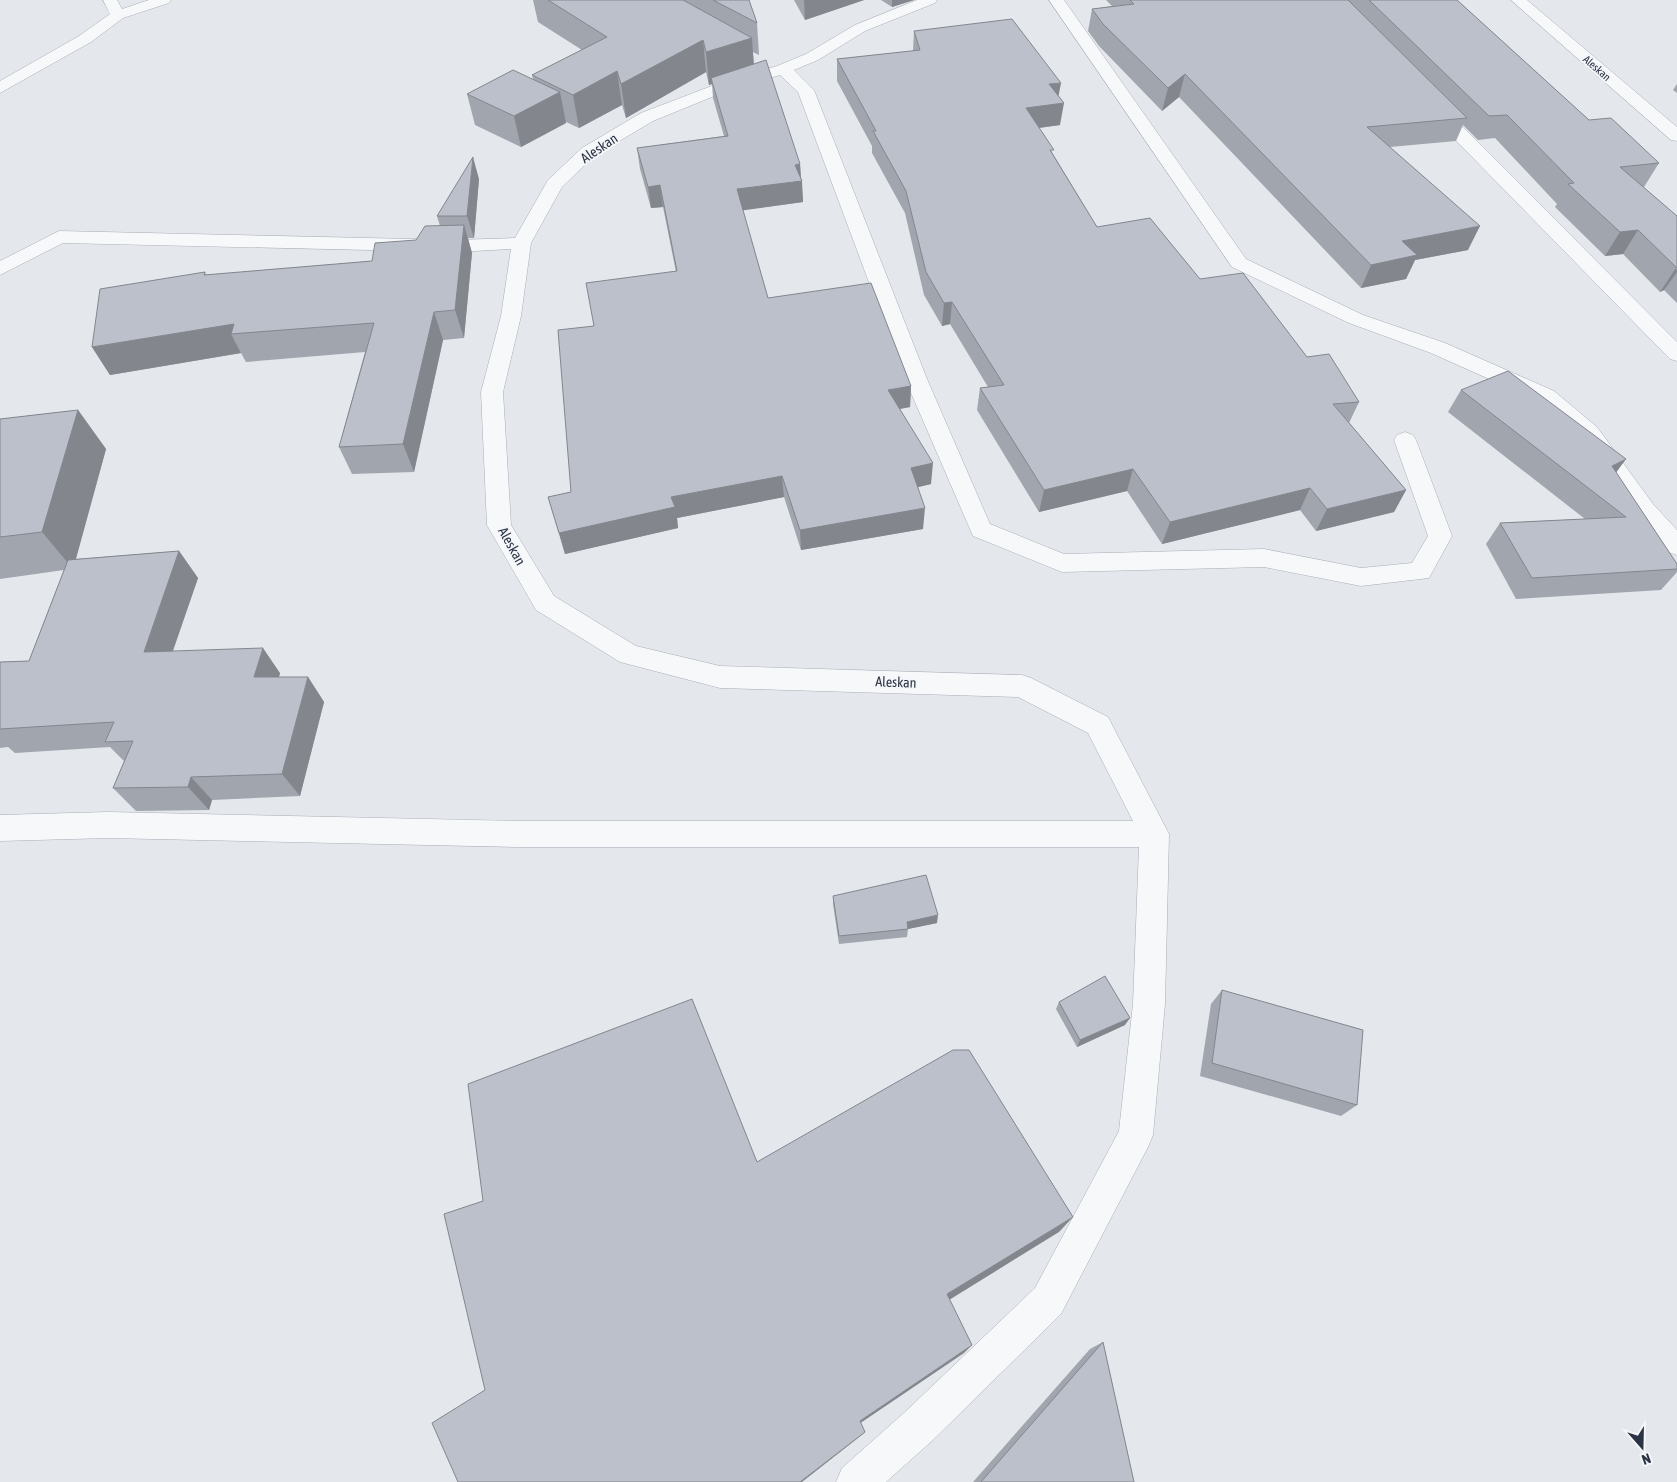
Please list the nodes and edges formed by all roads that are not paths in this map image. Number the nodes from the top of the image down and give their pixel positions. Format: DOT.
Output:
graph roads {
  1 [pos="110,0"];
  2 [pos="164,0"];
  3 [pos="930,0"];
  4 [pos="1056,0"];
  5 [pos="1518,0"];
  6 [pos="118,15"];
  7 [pos="771,68"];
  8 [pos="0,88"];
  9 [pos="1418,92"];
  10 [pos="1677,136"];
  11 [pos="521,243"];
  12 [pos="0,269"];
  13 [pos="1677,354"];
  14 [pos="1405,440"];
  15 [pos="1677,546"];
  16 [pos="0,828"];
  17 [pos="1154,834"];
  18 [pos="856,1482"];
  1 -- 6 [label="street"];
  2 -- 6 [label="street"];
  3 -- 7 [label="street, Aleskan"];
  4 -- 15 [label="street"];
  5 -- 10 [label="street, Aleskan"];
  6 -- 8 [label="street"];
  7 -- 11 [label="street, Aleskan"];
  7 -- 14 [label="street"];
  9 -- 13 [label="street"];
  11 -- 12 [label="street"];
  11 -- 17 [label="street, Aleskan"];
  16 -- 17 [label="street"];
  17 -- 18 [label="street"];
}
